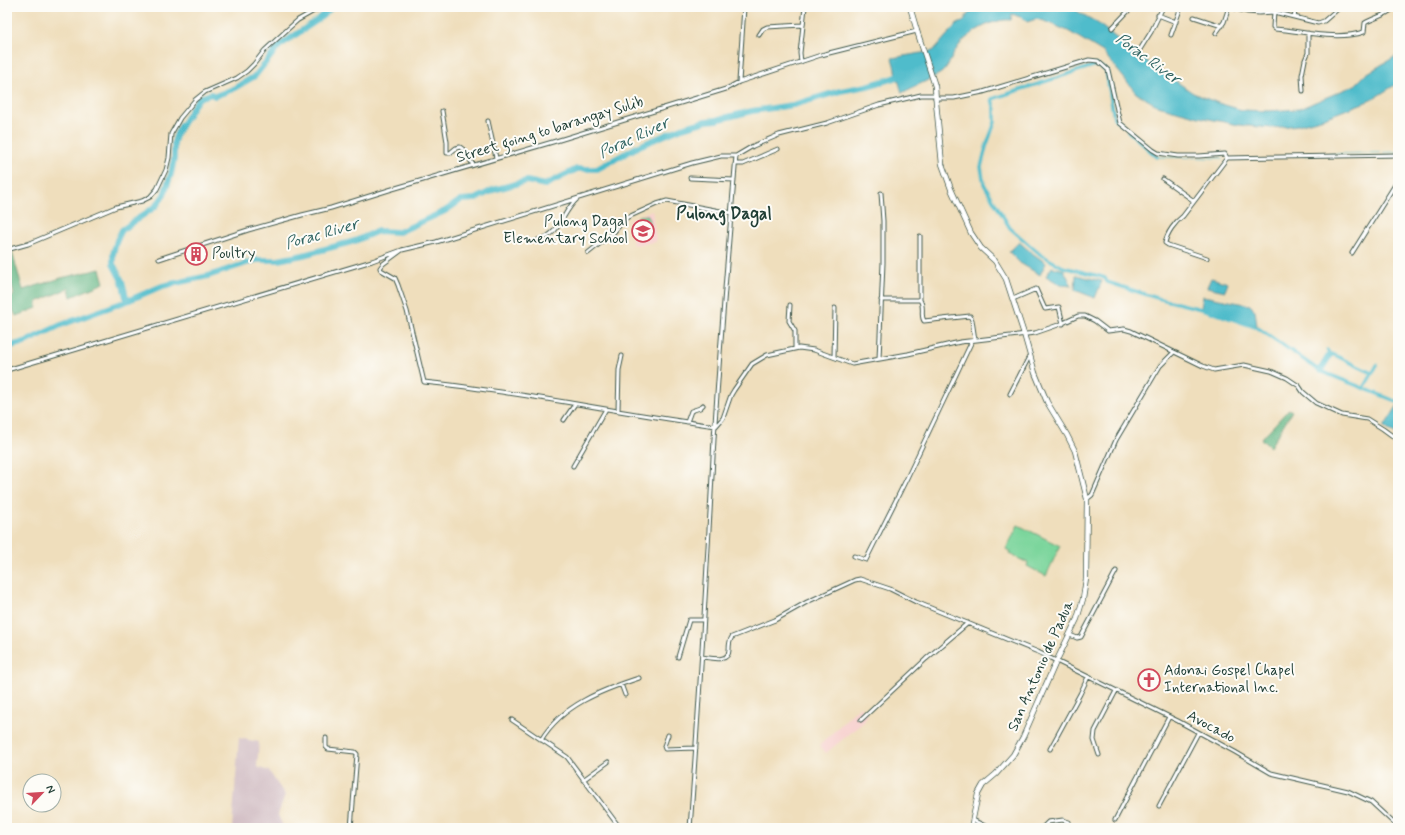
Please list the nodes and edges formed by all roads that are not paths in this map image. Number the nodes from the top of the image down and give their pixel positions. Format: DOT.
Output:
graph roads {
  1 [pos="321,7"];
  2 [pos="744,7"];
  3 [pos="804,7"];
  4 [pos="910,7"];
  5 [pos="1132,7"];
  6 [pos="1162,7"];
  7 [pos="1181,7"];
  8 [pos="1229,7"];
  9 [pos="1270,7"];
  10 [pos="1296,7"];
  11 [pos="1340,7"];
  12 [pos="1395,7"];
  13 [pos="1274,12"];
  14 [pos="1269,13"];
  15 [pos="1158,15"];
  16 [pos="1194,17"];
  17 [pos="1294,17"];
  18 [pos="1176,22"];
  19 [pos="802,26"];
  20 [pos="1222,26"];
  21 [pos="1112,28"];
  22 [pos="917,32"];
  23 [pos="1216,33"];
  24 [pos="1308,33"];
  25 [pos="759,35"];
  26 [pos="1171,35"];
  27 [pos="1139,51"];
  28 [pos="801,62"];
  29 [pos="739,82"];
  30 [pos="1303,91"];
  31 [pos="935,97"];
  32 [pos="442,112"];
  33 [pos="488,120"];
  34 [pos="778,149"];
  35 [pos="1398,155"];
  36 [pos="736,156"];
  37 [pos="496,158"];
  38 [pos="1227,158"];
  39 [pos="735,164"];
  40 [pos="472,165"];
  41 [pos="690,178"];
  42 [pos="1163,179"];
  43 [pos="734,180"];
  44 [pos="1398,180"];
  45 [pos="881,193"];
  46 [pos="578,197"];
  47 [pos="1194,201"];
  48 [pos="731,213"];
  49 [pos="920,236"];
  50 [pos="538,240"];
  51 [pos="10,249"];
  52 [pos="402,250"];
  53 [pos="588,253"];
  54 [pos="1352,253"];
  55 [pos="1207,258"];
  56 [pos="159,259"];
  57 [pos="1013,299"];
  58 [pos="881,300"];
  59 [pos="920,300"];
  60 [pos="790,305"];
  61 [pos="835,308"];
  62 [pos="1063,324"];
  63 [pos="1024,334"];
  64 [pos="973,340"];
  65 [pos="795,348"];
  66 [pos="1174,352"];
  67 [pos="1030,354"];
  68 [pos="622,356"];
  69 [pos="834,357"];
  70 [pos="879,359"];
  71 [pos="7,370"];
  72 [pos="1010,394"];
  73 [pos="575,404"];
  74 [pos="703,405"];
  75 [pos="606,409"];
  76 [pos="618,411"];
  77 [pos="564,420"];
  78 [pos="687,422"];
  79 [pos="716,426"];
  80 [pos="1398,440"];
  81 [pos="573,466"];
  82 [pos="1087,499"];
  83 [pos="854,556"];
  84 [pos="1116,571"];
  85 [pos="703,620"];
  86 [pos="968,623"];
  87 [pos="1070,635"];
  88 [pos="678,657"];
  89 [pos="702,657"];
  90 [pos="1057,661"];
  91 [pos="1088,677"];
  92 [pos="639,678"];
  93 [pos="621,684"];
  94 [pos="1116,691"];
  95 [pos="624,695"];
  96 [pos="1169,717"];
  97 [pos="512,720"];
  98 [pos="861,720"];
  99 [pos="1198,733"];
  100 [pos="668,736"];
  101 [pos="326,738"];
  102 [pos="541,740"];
  103 [pos="696,748"];
  104 [pos="1050,749"];
  105 [pos="1099,755"];
  106 [pos="608,762"];
  107 [pos="583,780"];
  108 [pos="1159,806"];
  109 [pos="973,820"];
  110 [pos="1115,820"];
  111 [pos="1069,822"];
  112 [pos="1398,827"];
  113 [pos="351,828"];
  114 [pos="620,828"];
  115 [pos="690,828"];
  116 [pos="971,828"];
  117 [pos="989,828"];
  118 [pos="1042,828"];
  1 -- 51 [label="street"];
  2 -- 29 [label="street"];
  3 -- 19 [label="street"];
  4 -- 22 [label="street, San Antonio de Padua"];
  5 -- 21 [label="street"];
  6 -- 15 [label="street"];
  7 -- 18 [label="street"];
  8 -- 14 [label="street"];
  8 -- 20 [label="street"];
  9 -- 14 [label="street"];
  10 -- 17 [label="street"];
  11 -- 17 [label="street"];
  12 -- 24 [label="street"];
  13 -- 14 [label="street"];
  13 -- 17 [label="street"];
  13 -- 24 [label="street"];
  15 -- 18 [label="street"];
  15 -- 27 [label="street"];
  16 -- 20 [label="street"];
  18 -- 26 [label="street"];
  19 -- 25 [label="street"];
  19 -- 28 [label="street"];
  20 -- 23 [label="street"];
  22 -- 28 [label="street, Street going to barangay Sulib"];
  22 -- 31 [label="street, San Antonio de Padua"];
  24 -- 30 [label="street"];
  28 -- 29 [label="street, Street going to barangay Sulib"];
  29 -- 37 [label="street, Street going to barangay Sulib"];
  31 -- 36 [label="street"];
  31 -- 38 [label="street"];
  31 -- 57 [label="street, San Antonio de Padua"];
  32 -- 40 [label="street"];
  33 -- 37 [label="street"];
  34 -- 39 [label="street"];
  35 -- 38 [label="street"];
  36 -- 39 [label="street"];
  36 -- 46 [label="street"];
  37 -- 40 [label="street, Street going to barangay Sulib"];
  38 -- 47 [label="street"];
  39 -- 43 [label="street"];
  40 -- 56 [label="street, Street going to barangay Sulib"];
  41 -- 43 [label="street"];
  42 -- 47 [label="street"];
  43 -- 48 [label="street"];
  44 -- 54 [label="street"];
  45 -- 58 [label="street"];
  46 -- 50 [label="street"];
  46 -- 52 [label="street"];
  47 -- 55 [label="street"];
  48 -- 53 [label="street"];
  48 -- 79 [label="street"];
  49 -- 59 [label="street"];
  52 -- 71 [label="street"];
  52 -- 73 [label="street"];
  57 -- 62 [label="street"];
  57 -- 63 [label="street, San Antonio de Padua"];
  58 -- 59 [label="street"];
  58 -- 70 [label="street"];
  59 -- 64 [label="street"];
  60 -- 65 [label="street"];
  61 -- 69 [label="street"];
  62 -- 63 [label="street"];
  62 -- 66 [label="street"];
  63 -- 64 [label="street"];
  63 -- 67 [label="street, San Antonio de Padua"];
  64 -- 70 [label="street"];
  64 -- 83 [label="street"];
  65 -- 69 [label="street"];
  65 -- 79 [label="street"];
  66 -- 80 [label="street"];
  66 -- 82 [label="street"];
  67 -- 72 [label="street"];
  67 -- 82 [label="street, San Antonio de Padua"];
  68 -- 76 [label="street"];
  69 -- 70 [label="street"];
  73 -- 75 [label="street"];
  73 -- 77 [label="street"];
  74 -- 78 [label="street"];
  75 -- 76 [label="street"];
  75 -- 81 [label="street"];
  76 -- 78 [label="street"];
  78 -- 79 [label="street"];
  79 -- 85 [label="street"];
  82 -- 87 [label="street, San Antonio de Padua"];
  84 -- 87 [label="street"];
  85 -- 88 [label="street"];
  85 -- 89 [label="street"];
  86 -- 89 [label="street, Avocado"];
  86 -- 90 [label="street, Avocado"];
  86 -- 98 [label="street"];
  87 -- 90 [label="street, San Antonio de Padua"];
  89 -- 103 [label="street"];
  90 -- 91 [label="street, Avocado"];
  90 -- 109 [label="street, San Antonio de Padua"];
  91 -- 94 [label="street, Avocado"];
  91 -- 104 [label="street"];
  92 -- 93 [label="street"];
  93 -- 95 [label="street"];
  93 -- 102 [label="street"];
  94 -- 96 [label="street, Avocado"];
  94 -- 105 [label="street"];
  96 -- 99 [label="street, Avocado"];
  96 -- 110 [label="street"];
  97 -- 102 [label="street"];
  99 -- 108 [label="street"];
  99 -- 112 [label="street, Avocado"];
  100 -- 103 [label="street"];
  101 -- 113 [label="street"];
  102 -- 107 [label="street"];
  103 -- 115 [label="street"];
  106 -- 107 [label="street"];
  107 -- 114 [label="street"];
  109 -- 116 [label="street, San Antonio de Padua"];
  109 -- 117 [label="street"];
  111 -- 118 [label="street"];
}
